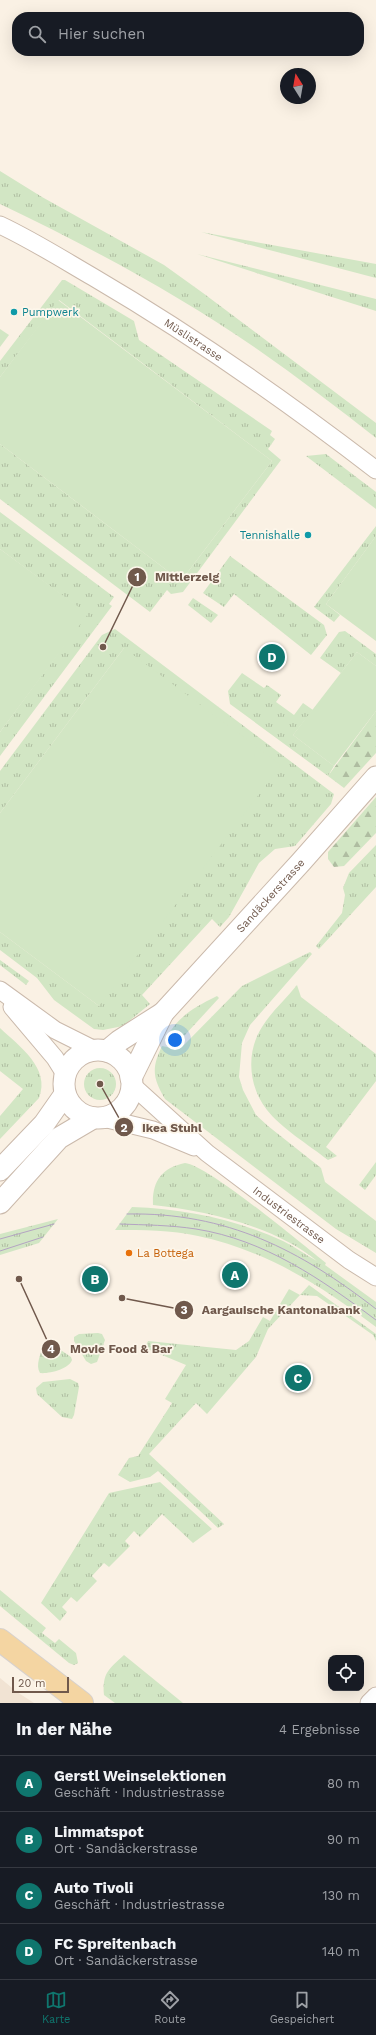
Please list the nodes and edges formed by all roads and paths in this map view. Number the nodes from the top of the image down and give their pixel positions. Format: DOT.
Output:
graph roads {
  1 [pos="0,224"];
  2 [pos="376,470"];
  3 [pos="376,777"];
  4 [pos="2,992"];
  5 [pos="162,1013"];
  6 [pos="101,1051"];
  7 [pos="65,1074"];
  8 [pos="131,1081"];
  9 [pos="65,1094"];
  10 [pos="98,1118"];
  11 [pos="207,1153"];
  12 [pos="0,1170"];
  13 [pos="0,1202"];
  14 [pos="375,1278"];
  15 [pos="0,1640"];
  16 [pos="376,1696"];
  17 [pos="82,1703"];
  18 [pos="370,1703"];
  1 -- 2 [label="street, Müslistrasse"];
  3 -- 5 [label="street, Sandäckerstrasse"];
  4 -- 6 [label="street"];
  4 -- 7 [label="street"];
  5 -- 6 [label="street, Sandäckerstrasse"];
  5 -- 8 [label="street, Sandäckerstrasse"];
  6 -- 7 [label="street"];
  6 -- 8 [label="street"];
  7 -- 9 [label="street"];
  8 -- 10 [label="street"];
  8 -- 11 [label="street, Industriestrasse"];
  9 -- 10 [label="street"];
  9 -- 12 [label="street"];
  10 -- 11 [label="street, Industriestrasse"];
  10 -- 13 [label="street"];
  11 -- 14 [label="street, Industriestrasse"];
  15 -- 17 [label="main road"];
  16 -- 18 [label="street"];
}
